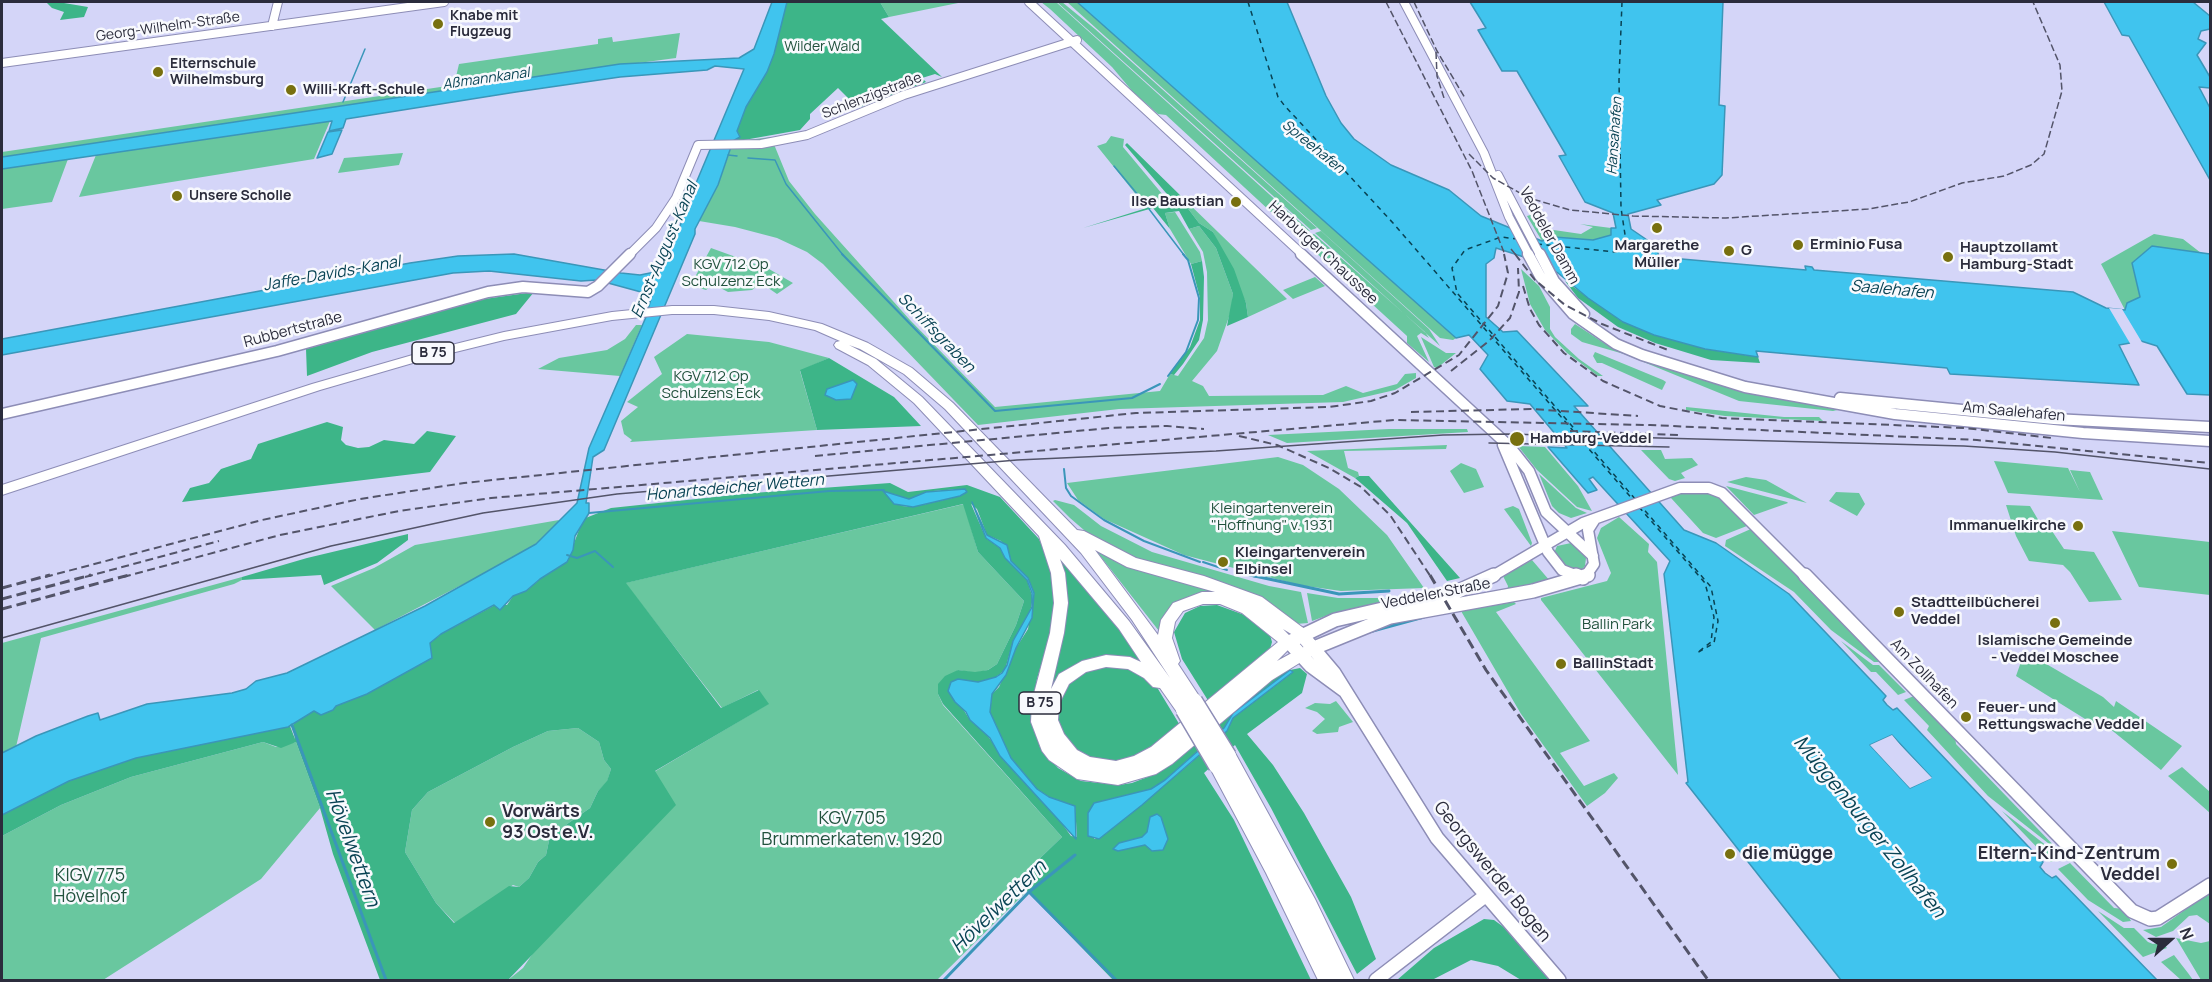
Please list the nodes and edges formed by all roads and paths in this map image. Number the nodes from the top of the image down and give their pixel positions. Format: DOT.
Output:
graph roads {
  1 [pos="278,2"];
  2 [pos="444,2"];
  3 [pos="1029,2"];
  4 [pos="1404,2"];
  5 [pos="272,26"];
  6 [pos="1072,41"];
  7 [pos="2,63"];
  8 [pos="1489,163"];
  9 [pos="591,290"];
  10 [pos="671,314"];
  11 [pos="1578,318"];
  12 [pos="1590,319"];
  13 [pos="612,320"];
  14 [pos="1657,359"];
  15 [pos="1824,399"];
  16 [pos="2,414"];
  17 [pos="2211,427"];
  18 [pos="1499,437"];
  19 [pos="2207,441"];
  20 [pos="1714,489"];
  21 [pos="3,493"];
  22 [pos="1595,519"];
  23 [pos="1583,523"];
  24 [pos="1559,524"];
  25 [pos="1042,531"];
  26 [pos="1072,532"];
  27 [pos="1569,533"];
  28 [pos="1545,546"];
  29 [pos="1593,556"];
  30 [pos="1583,578"];
  31 [pos="1295,638"];
  32 [pos="1307,651"];
  33 [pos="1182,683"];
  34 [pos="1189,706"];
  35 [pos="1222,761"];
  36 [pos="2211,885"];
  37 [pos="1485,896"];
  38 [pos="1327,981"];
  39 [pos="1346,981"];
  40 [pos="1376,981"];
  41 [pos="1558,981"];
  1 -- 5 [label="main road"];
  2 -- 5 [label="main road, Georg-Wilhelm-Straße"];
  3 -- 6 [label="main road, Harburger Chaussee"];
  4 -- 8 [label="main road, Veddeler Damm"];
  5 -- 7 [label="main road, Georg-Wilhelm-Straße"];
  6 -- 9 [label="main road, Schlenzigstraße"];
  6 -- 18 [label="main road, Harburger Chaussee"];
  8 -- 11 [label="main road, Veddeler Damm"];
  8 -- 12 [label="main road, Veddeler Damm"];
  9 -- 16 [label="main road, Rubbertstraße"];
  10 -- 13 [label="highway, B 75"];
  10 -- 25 [label="highway, B 75"];
  10 -- 26 [label="highway, B 75"];
  11 -- 14 [label="main road, Am Saalehafen"];
  12 -- 14 [label="main road, Am Saalehafen"];
  13 -- 21 [label="highway, B 75"];
  13 -- 21 [label="highway, B 75"];
  14 -- 15 [label="main road, Am Saalehafen"];
  15 -- 17 [label="main road, Am Saalehafen"];
  15 -- 19 [label="main road, Am Saalehafen"];
  18 -- 24 [label="main road, Harburger Chaussee"];
  18 -- 28 [label="main road, Harburger Chaussee"];
  20 -- 22 [label="main road, Veddeler Straße"];
  20 -- 36 [label="main road, Am Zollhafen"];
  22 -- 23 [label="main road, Veddeler Straße"];
  22 -- 29 [label="main road"];
  23 -- 24 [label="main road"];
  23 -- 27 [label="main road, Veddeler Straße"];
  24 -- 27 [label="main road, Harburger Chaussee"];
  25 -- 32 [label="highway, B 75"];
  25 -- 34 [label="highway, B 75"];
  26 -- 31 [label="highway, B 75"];
  26 -- 33 [label="highway, B 75"];
  27 -- 28 [label="main road, Veddeler Straße"];
  27 -- 29 [label="main road"];
  28 -- 30 [label="main road"];
  28 -- 31 [label="main road, Veddeler Straße"];
  29 -- 30 [label="main road"];
  30 -- 32 [label="main road, Veddeler Straße"];
  31 -- 32 [label="main road, Georgswerder Bogen"];
  31 -- 33 [label="highway, B 75"];
  31 -- 34 [label="highway, B 75"];
  32 -- 37 [label="main road, Georgswerder Bogen"];
  33 -- 34 [label="highway, B 75"];
  34 -- 35 [label="highway, B 75, bridge"];
  35 -- 38 [label="highway, B 75"];
  35 -- 39 [label="highway, B 75"];
  37 -- 40 [label="main road"];
  37 -- 41 [label="main road, Georgswerder Bogen"];
}
